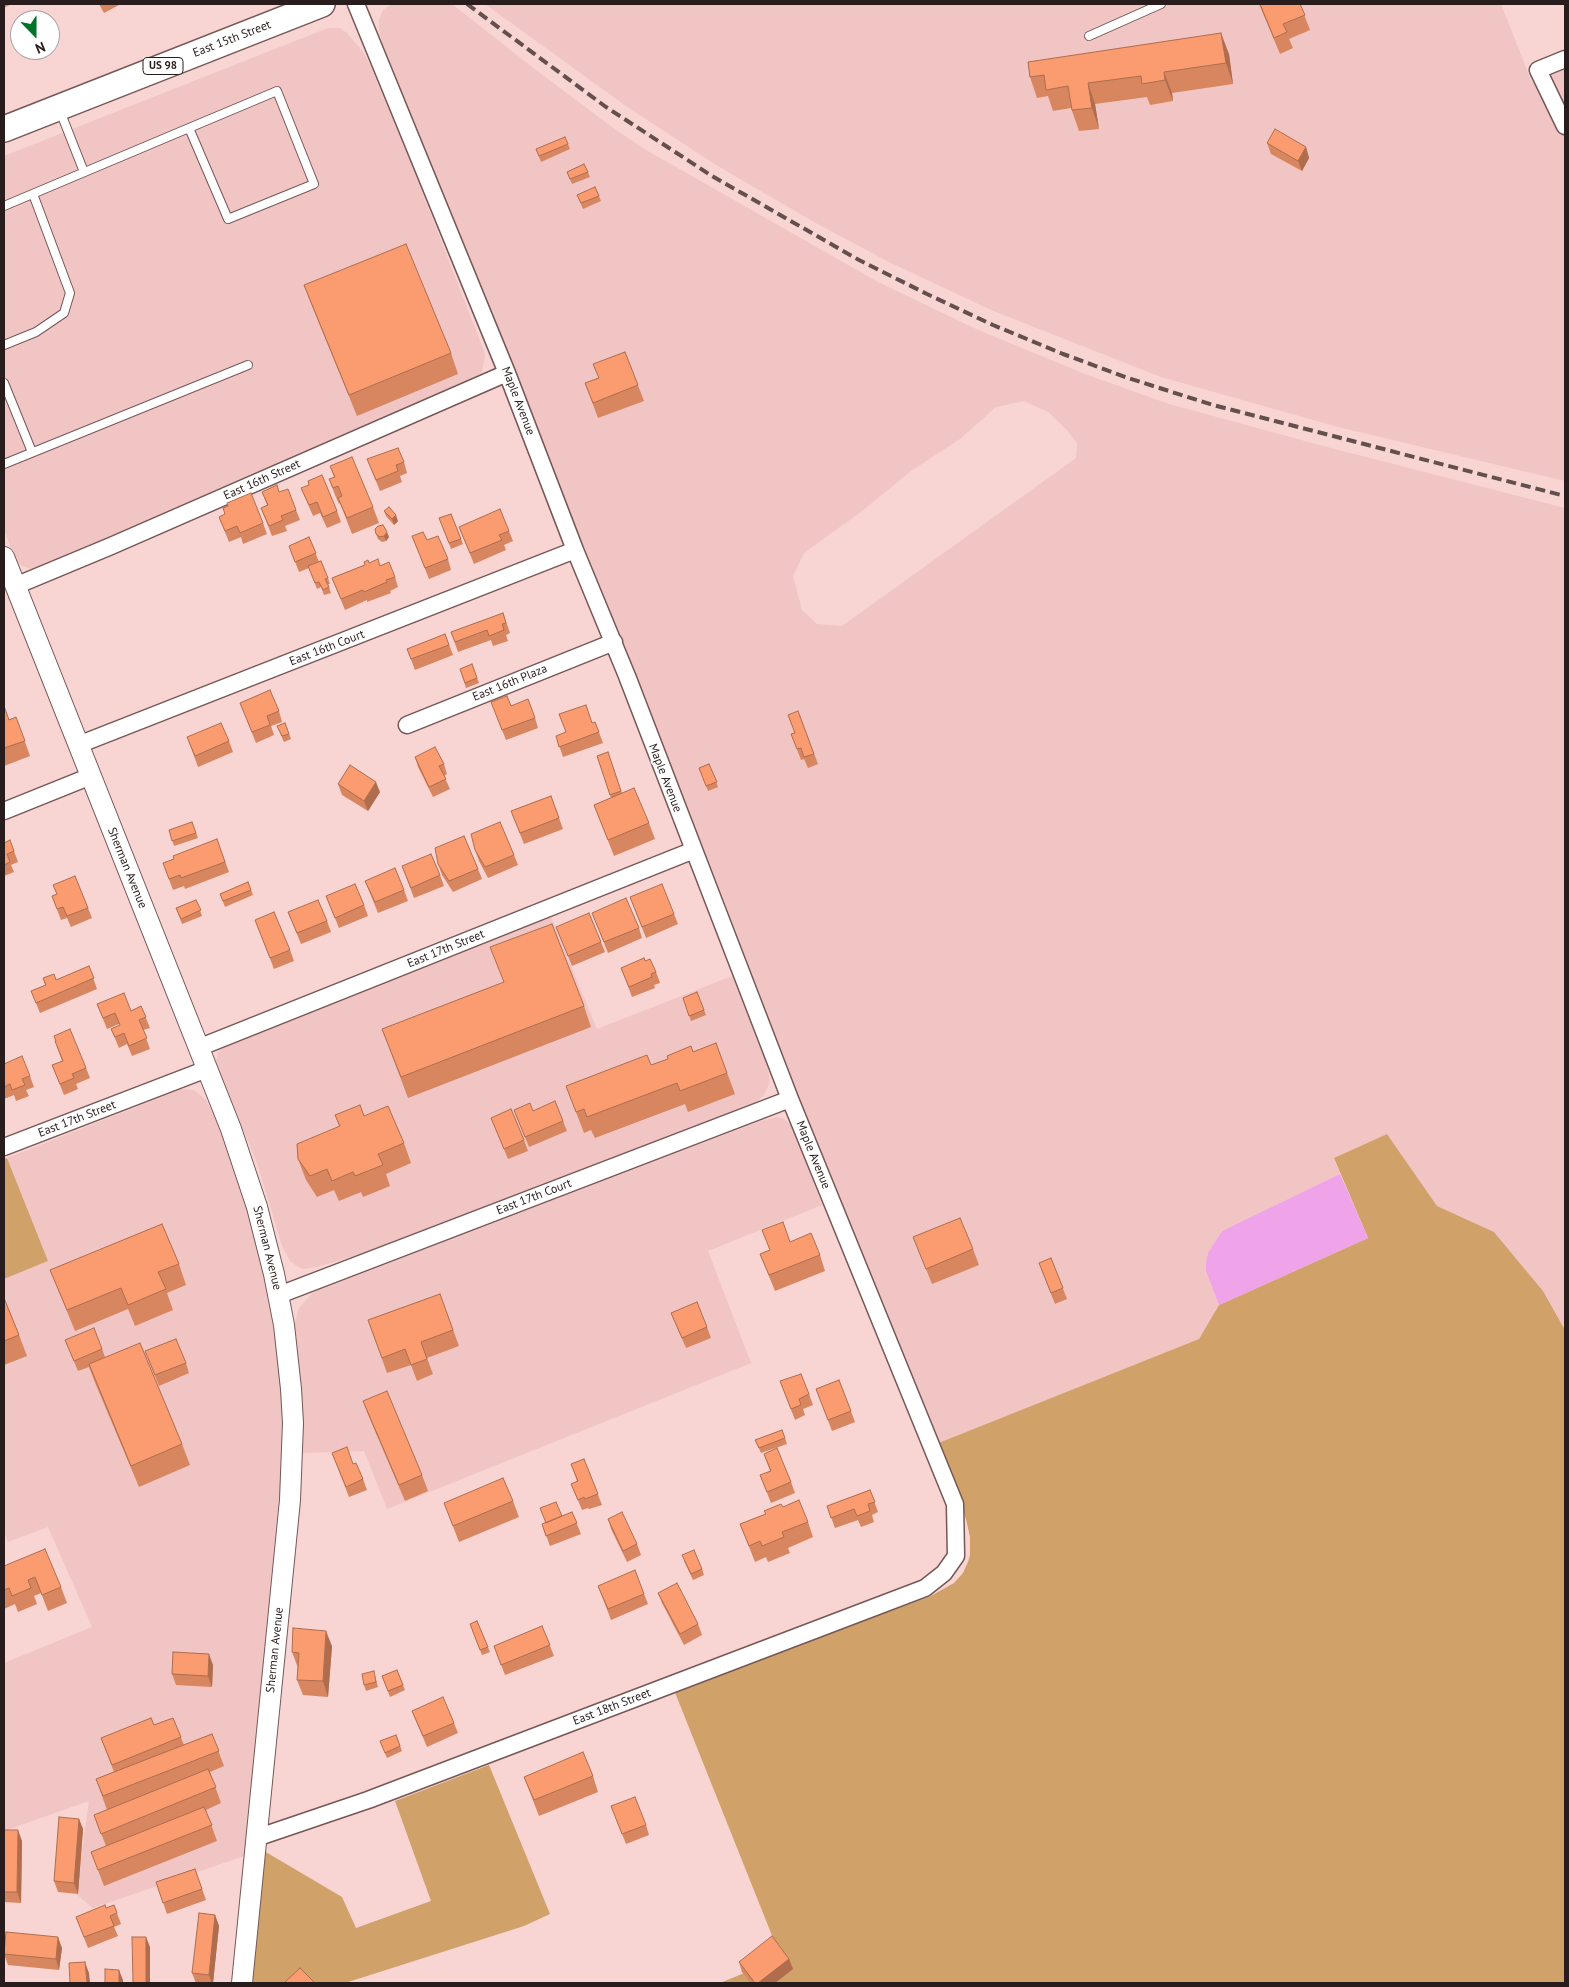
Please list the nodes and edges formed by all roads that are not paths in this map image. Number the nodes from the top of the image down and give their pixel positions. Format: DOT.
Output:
graph roads {
  1 [pos="322,4"];
  2 [pos="356,4"];
  3 [pos="1161,4"];
  4 [pos="1089,36"];
  5 [pos="1565,59"];
  6 [pos="58,107"];
  7 [pos="1565,126"];
  8 [pos="188,128"];
  9 [pos="4,129"];
  10 [pos="84,172"];
  11 [pos="33,194"];
  12 [pos="4,206"];
  13 [pos="4,345"];
  14 [pos="248,365"];
  15 [pos="507,373"];
  16 [pos="4,382"];
  17 [pos="32,452"];
  18 [pos="4,464"];
  19 [pos="575,550"];
  20 [pos="4,557"];
  21 [pos="15,586"];
  22 [pos="614,642"];
  23 [pos="406,724"];
  24 [pos="78,745"];
  25 [pos="90,776"];
  26 [pos="4,811"];
  27 [pos="694,850"];
  28 [pos="198,1048"];
  29 [pos="207,1069"];
  30 [pos="790,1099"];
  31 [pos="4,1147"];
  32 [pos="279,1295"];
  33 [pos="956,1556"];
  34 [pos="256,1838"];
  35 [pos="242,1983"];
  1 -- 6 [label="main road, East 15th Street / US 98"];
  2 -- 15 [label="street, Maple Avenue"];
  3 -- 4 [label="lane"];
  5 -- 7 [label="street"];
  6 -- 9 [label="main road, East 15th Street / US 98"];
  6 -- 10 [label="lane"];
  8 -- 8 [label="lane"];
  8 -- 10 [label="lane"];
  10 -- 11 [label="lane"];
  11 -- 12 [label="lane"];
  11 -- 13 [label="lane"];
  14 -- 17 [label="lane"];
  15 -- 19 [label="street, Maple Avenue"];
  15 -- 21 [label="street, East 16th Street"];
  16 -- 17 [label="lane"];
  17 -- 18 [label="lane"];
  19 -- 22 [label="street, Maple Avenue"];
  19 -- 24 [label="street, East 16th Court"];
  20 -- 21 [label="street, Sherman Avenue"];
  21 -- 24 [label="street, Sherman Avenue"];
  22 -- 23 [label="street, East 16th Plaza"];
  22 -- 27 [label="street, Maple Avenue"];
  24 -- 25 [label="street, Sherman Avenue"];
  25 -- 26 [label="street"];
  25 -- 28 [label="street, Sherman Avenue"];
  27 -- 28 [label="street, East 17th Street"];
  27 -- 30 [label="street, Maple Avenue"];
  28 -- 29 [label="street, Sherman Avenue"];
  29 -- 31 [label="street, East 17th Street"];
  29 -- 32 [label="street, Sherman Avenue"];
  30 -- 32 [label="street, East 17th Court"];
  30 -- 33 [label="street, Maple Avenue"];
  32 -- 34 [label="street, Sherman Avenue"];
  33 -- 34 [label="street, East 18th Street"];
  34 -- 35 [label="street, Sherman Avenue"];
}
